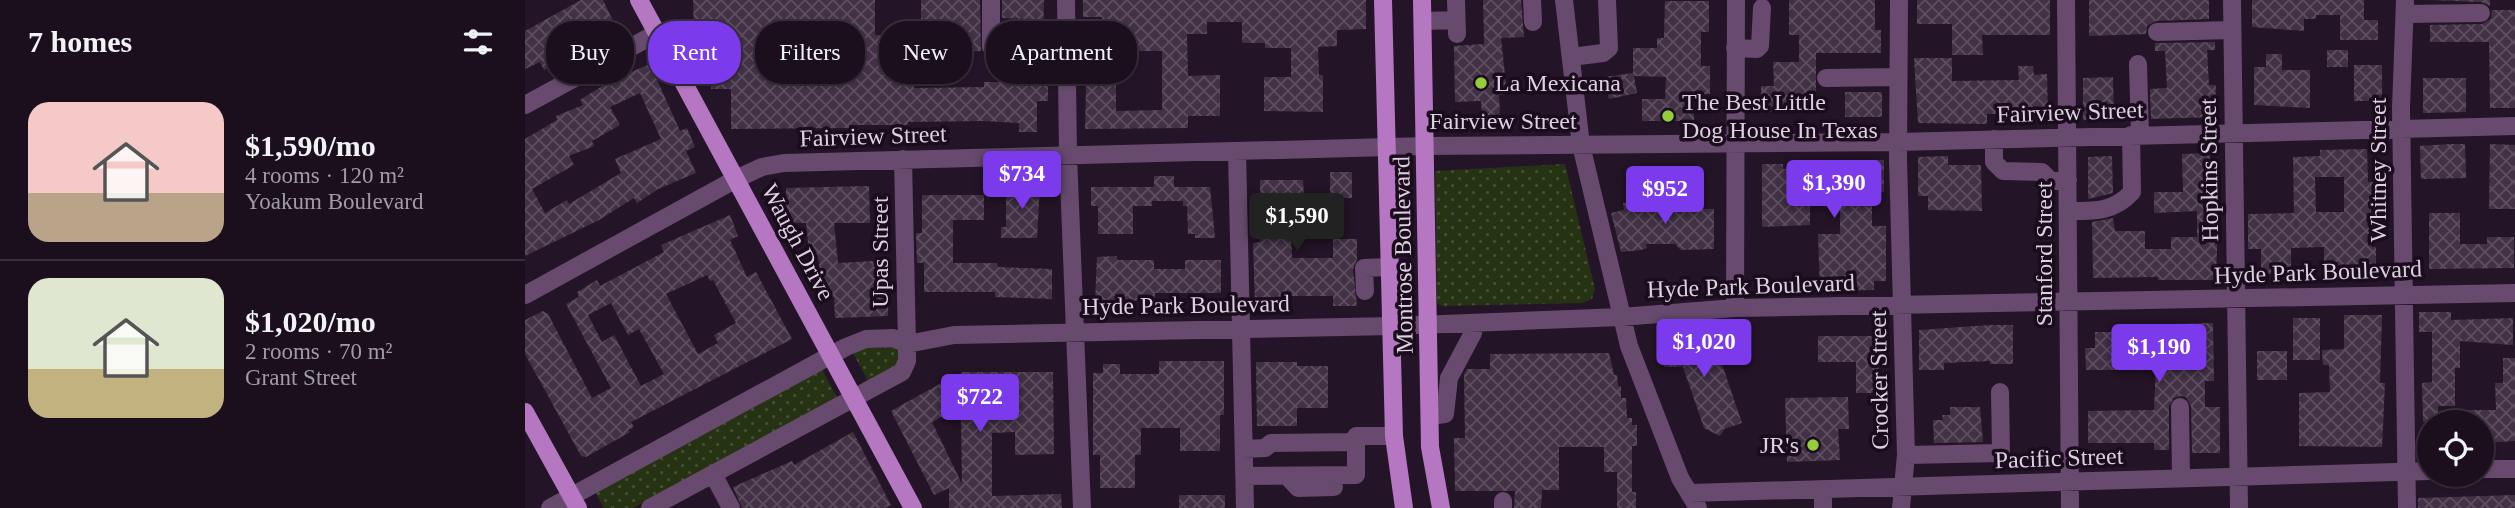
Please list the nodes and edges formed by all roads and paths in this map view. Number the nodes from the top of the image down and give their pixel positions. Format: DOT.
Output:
graph roads {
  1 [pos="639,0"];
  2 [pos="991,0"];
  3 [pos="1066,0"];
  4 [pos="1383,0"];
  5 [pos="1422,0"];
  6 [pos="1456,0"];
  7 [pos="1532,0"];
  8 [pos="1565,0"];
  9 [pos="1607,0"];
  10 [pos="1735,0"];
  11 [pos="1899,0"];
  12 [pos="2066,0"];
  13 [pos="2232,0"];
  14 [pos="2405,7"];
  15 [pos="1762,8"];
  16 [pos="2481,13"];
  17 [pos="650,21"];
  18 [pos="991,21"];
  19 [pos="1423,21"];
  20 [pos="1533,23"];
  21 [pos="2232,30"];
  22 [pos="2157,32"];
  23 [pos="648,38"];
  24 [pos="1735,48"];
  25 [pos="1571,57"];
  26 [pos="2138,64"];
  27 [pos="1898,77"];
  28 [pos="1826,78"];
  29 [pos="685,84"];
  30 [pos="525,105"];
  31 [pos="2515,126"];
  32 [pos="2402,128"];
  33 [pos="2234,131"];
  34 [pos="2135,135"];
  35 [pos="2068,137"];
  36 [pos="1994,139"];
  37 [pos="1898,142"];
  38 [pos="1734,144"];
  39 [pos="1581,145"];
  40 [pos="1426,146"];
  41 [pos="1388,147"];
  42 [pos="1237,151"];
  43 [pos="1068,155"];
  44 [pos="903,159"];
  45 [pos="736,179"];
  46 [pos="2068,180"];
  47 [pos="2068,211"];
  48 [pos="1390,267"];
  49 [pos="1365,291"];
  50 [pos="2402,293"];
  51 [pos="2515,293"];
  52 [pos="525,295"];
  53 [pos="2235,300"];
  54 [pos="2069,303"];
  55 [pos="1903,306"];
  56 [pos="1735,308"];
  57 [pos="1621,317"];
  58 [pos="1473,323"];
  59 [pos="1428,324"];
  60 [pos="1392,326"];
  61 [pos="1241,328"];
  62 [pos="1077,331"];
  63 [pos="907,344"];
  64 [pos="830,355"];
  65 [pos="1449,378"];
  66 [pos="1429,379"];
  67 [pos="2000,392"];
  68 [pos="853,400"];
  69 [pos="2180,407"];
  70 [pos="525,412"];
  71 [pos="1430,416"];
  72 [pos="1394,436"];
  73 [pos="1355,442"];
  74 [pos="1244,449"];
  75 [pos="1906,455"];
  76 [pos="2515,468"];
  77 [pos="2494,469"];
  78 [pos="2405,471"];
  79 [pos="2417,471"];
  80 [pos="713,474"];
  81 [pos="1245,476"];
  82 [pos="2238,476"];
  83 [pos="2181,478"];
  84 [pos="2070,482"];
  85 [pos="1901,488"];
  86 [pos="1823,499"];
  87 [pos="1694,501"];
  88 [pos="575,502"];
  89 [pos="550,508"];
  90 [pos="650,508"];
  91 [pos="731,508"];
  92 [pos="913,508"];
  93 [pos="1082,508"];
  94 [pos="1245,508"];
  95 [pos="1404,508"];
  96 [pos="1441,508"];
  97 [pos="1901,508"];
  98 [pos="2070,508"];
  99 [pos="2239,508"];
  100 [pos="2407,508"];
  1 -- 17 [label="main road, Waugh Drive"];
  2 -- 18 [label="street"];
  3 -- 43 [label="street"];
  4 -- 41 [label="main road, Montrose Boulevard"];
  5 -- 19 [label="main road, Montrose Boulevard"];
  6 -- 19 [label="street"];
  7 -- 20 [label="street"];
  8 -- 25 [label="street"];
  9 -- 25 [label="street"];
  10 -- 24 [label="street"];
  11 -- 27 [label="street, Crocker Street"];
  12 -- 35 [label="street, Stanford Street"];
  13 -- 21 [label="street, Hopkins Street"];
  14 -- 16 [label="street"];
  14 -- 32 [label="street, Whitney Street"];
  15 -- 24 [label="street"];
  19 -- 40 [label="main road, Montrose Boulevard"];
  21 -- 22 [label="street"];
  21 -- 33 [label="street, Hopkins Street"];
  23 -- 30 [label="street"];
  24 -- 38 [label="street"];
  25 -- 39 [label="street"];
  26 -- 34 [label="street"];
  27 -- 28 [label="street"];
  27 -- 37 [label="street, Crocker Street"];
  29 -- 45 [label="main road, Waugh Drive"];
  31 -- 32 [label="street, Fairview Street"];
  32 -- 33 [label="street, Fairview Street"];
  32 -- 50 [label="street, Whitney Street"];
  33 -- 34 [label="street, Fairview Street"];
  33 -- 53 [label="street, Hopkins Street"];
  34 -- 35 [label="street, Fairview Street"];
  34 -- 47 [label="street"];
  35 -- 36 [label="street, Fairview Street"];
  35 -- 46 [label="street, Stanford Street"];
  36 -- 37 [label="street, Fairview Street"];
  36 -- 46 [label="street"];
  37 -- 38 [label="street, Fairview Street"];
  37 -- 55 [label="street, Crocker Street"];
  38 -- 39 [label="street, Fairview Street"];
  38 -- 56 [label="street"];
  39 -- 40 [label="street, Fairview Street"];
  39 -- 57 [label="street"];
  40 -- 41 [label="street, Fairview Street"];
  40 -- 59 [label="main road, Montrose Boulevard"];
  41 -- 42 [label="street, Fairview Street"];
  41 -- 48 [label="main road, Montrose Boulevard"];
  42 -- 43 [label="street, Fairview Street"];
  42 -- 61 [label="street"];
  43 -- 44 [label="street, Fairview Street"];
  43 -- 62 [label="street"];
  44 -- 45 [label="street, Fairview Street"];
  44 -- 63 [label="street, Upas Street"];
  45 -- 52 [label="street, Fairview Street"];
  45 -- 64 [label="main road, Waugh Drive"];
  46 -- 47 [label="street, Stanford Street"];
  47 -- 54 [label="street, Stanford Street"];
  48 -- 49 [label="street"];
  48 -- 60 [label="main road, Montrose Boulevard"];
  50 -- 51 [label="street, Hyde Park Boulevard"];
  50 -- 53 [label="street, Hyde Park Boulevard"];
  50 -- 78 [label="street, Whitney Street"];
  53 -- 54 [label="street, Hyde Park Boulevard"];
  53 -- 82 [label="street, Hopkins Street"];
  54 -- 55 [label="street, Hyde Park Boulevard"];
  54 -- 84 [label="street, Stanford Street"];
  55 -- 56 [label="street, Hyde Park Boulevard"];
  55 -- 75 [label="street, Crocker Street"];
  56 -- 57 [label="street, Hyde Park Boulevard"];
  57 -- 58 [label="street, Hyde Park Boulevard"];
  57 -- 87 [label="street"];
  58 -- 59 [label="street, Hyde Park Boulevard"];
  58 -- 65 [label="street"];
  59 -- 60 [label="street, Hyde Park Boulevard"];
  59 -- 66 [label="main road, Montrose Boulevard"];
  60 -- 61 [label="street, Hyde Park Boulevard"];
  60 -- 72 [label="main road, Montrose Boulevard"];
  61 -- 62 [label="street, Hyde Park Boulevard"];
  61 -- 74 [label="street"];
  62 -- 63 [label="street, Hyde Park Boulevard"];
  62 -- 93 [label="street"];
  63 -- 64 [label="street, Hyde Park Boulevard"];
  63 -- 68 [label="street"];
  64 -- 68 [label="main road, Waugh Drive"];
  64 -- 88 [label="street, Hyde Park Boulevard"];
  65 -- 66 [label="street"];
  65 -- 71 [label="street"];
  66 -- 71 [label="main road, Montrose Boulevard"];
  67 -- 75 [label="street"];
  68 -- 80 [label="street"];
  68 -- 92 [label="main road, Waugh Drive"];
  69 -- 83 [label="street"];
  70 -- 88 [label="main road"];
  71 -- 96 [label="main road, Montrose Boulevard"];
  72 -- 73 [label="street"];
  72 -- 95 [label="main road, Montrose Boulevard"];
  73 -- 74 [label="street"];
  73 -- 81 [label="street"];
  74 -- 81 [label="street"];
  75 -- 85 [label="street, Crocker Street"];
  76 -- 77 [label="street"];
  78 -- 79 [label="street, Pacific Street"];
  78 -- 82 [label="street, Pacific Street"];
  78 -- 100 [label="street, Whitney Street"];
  80 -- 90 [label="street"];
  80 -- 91 [label="street"];
  81 -- 94 [label="street"];
  82 -- 83 [label="street, Pacific Street"];
  82 -- 99 [label="street, Hopkins Street"];
  83 -- 84 [label="street, Pacific Street"];
  84 -- 85 [label="street, Pacific Street"];
  84 -- 98 [label="street, Stanford Street"];
  85 -- 86 [label="street, Pacific Street"];
  85 -- 97 [label="street, Crocker Street"];
  86 -- 87 [label="street, Pacific Street"];
  88 -- 89 [label="street, Hyde Park Boulevard"];
}
